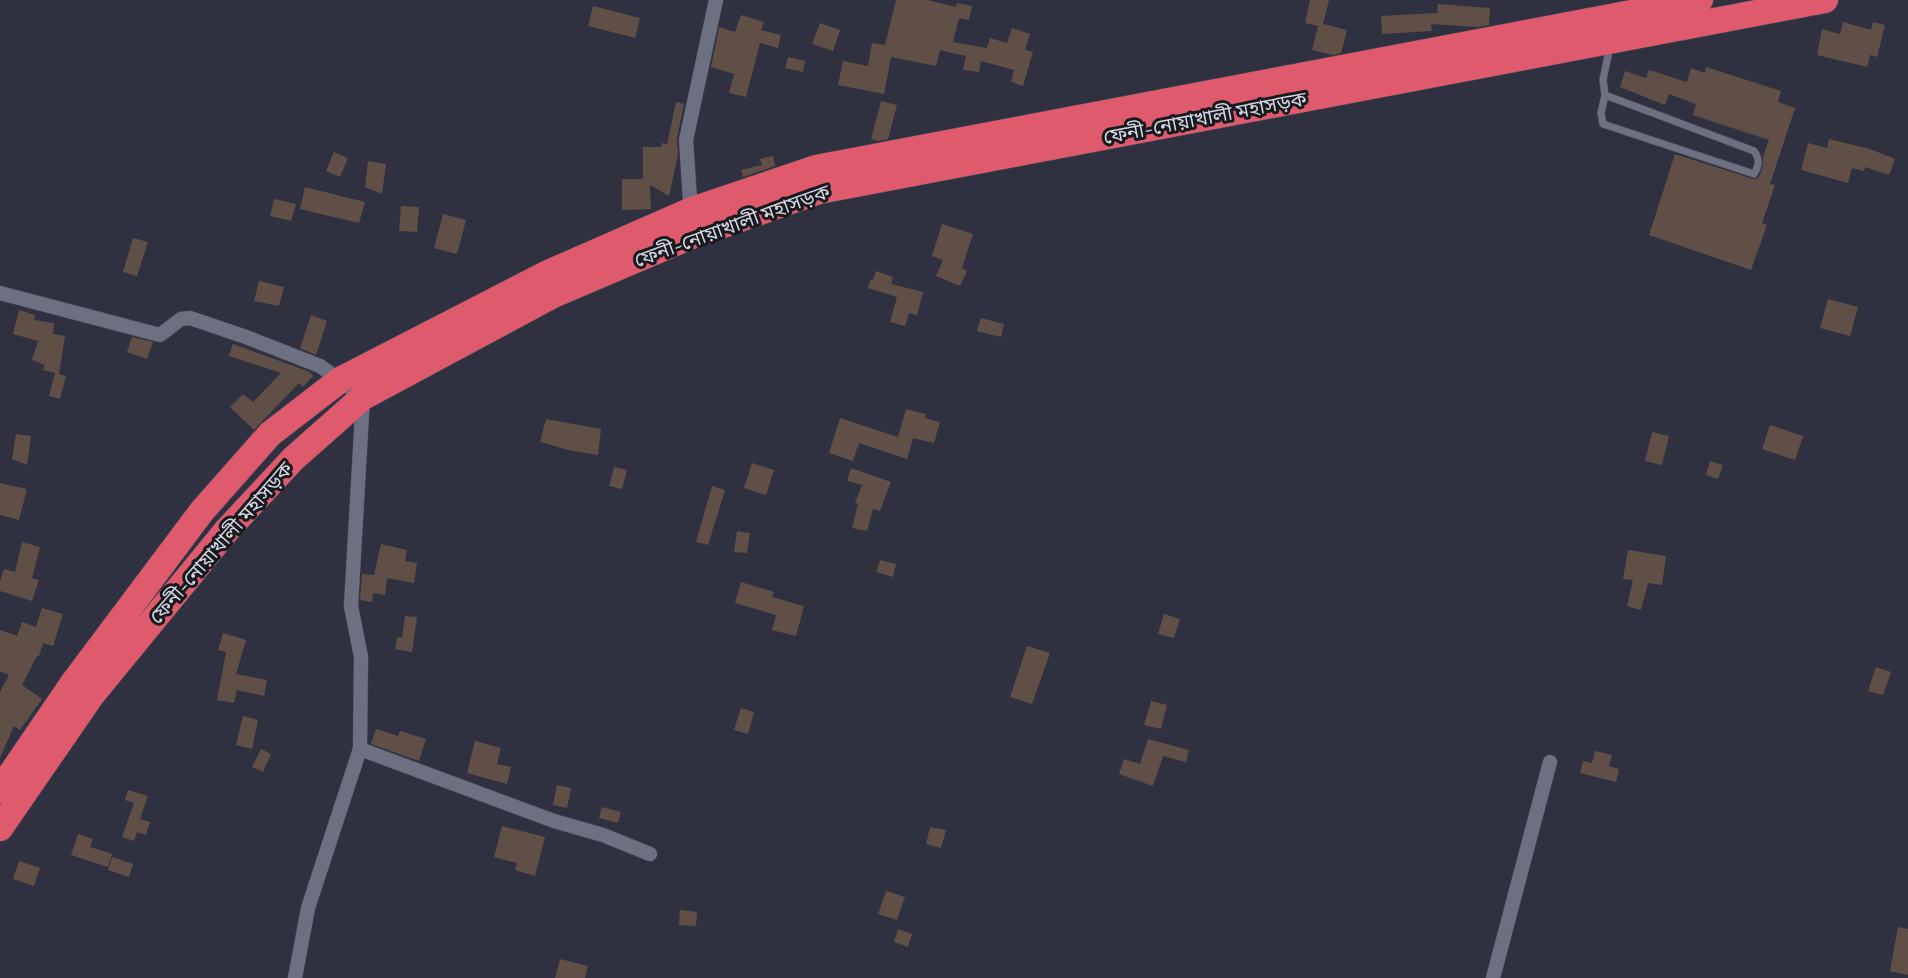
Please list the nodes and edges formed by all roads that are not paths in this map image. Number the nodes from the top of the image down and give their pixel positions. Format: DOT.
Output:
graph roads {
  1 [pos="716,0"];
  2 [pos="1700,0"];
  3 [pos="1825,0"];
  4 [pos="1612,40"];
  5 [pos="1605,95"];
  6 [pos="692,210"];
  7 [pos="690,237"];
  8 [pos="0,293"];
  9 [pos="340,380"];
  10 [pos="363,397"];
  11 [pos="360,748"];
  12 [pos="1550,762"];
  13 [pos="0,790"];
  14 [pos="0,828"];
  15 [pos="650,854"];
  16 [pos="295,978"];
  17 [pos="1493,978"];
  1 -- 6 [label="street"];
  2 -- 6 [label="highway, ফেনী-নোয়াখালী মহাসড়ক"];
  3 -- 4 [label="highway, ফেনী-নোয়াখালী মহাসড়ক"];
  4 -- 5 [label="lane"];
  4 -- 7 [label="highway, ফেনী-নোয়াখালী মহাসড়ক"];
  5 -- 5 [label="lane"];
  6 -- 7 [label="street"];
  6 -- 9 [label="highway, ফেনী-নোয়াখালী মহাসড়ক"];
  7 -- 10 [label="highway, ফেনী-নোয়াখালী মহাসড়ক"];
  8 -- 9 [label="street"];
  9 -- 10 [label="street"];
  9 -- 13 [label="highway, ফেনী-নোয়াখালী মহাসড়ক"];
  10 -- 11 [label="street"];
  10 -- 14 [label="highway, ফেনী-নোয়াখালী মহাসড়ক"];
  11 -- 15 [label="street"];
  11 -- 16 [label="street"];
  12 -- 17 [label="street"];
}
